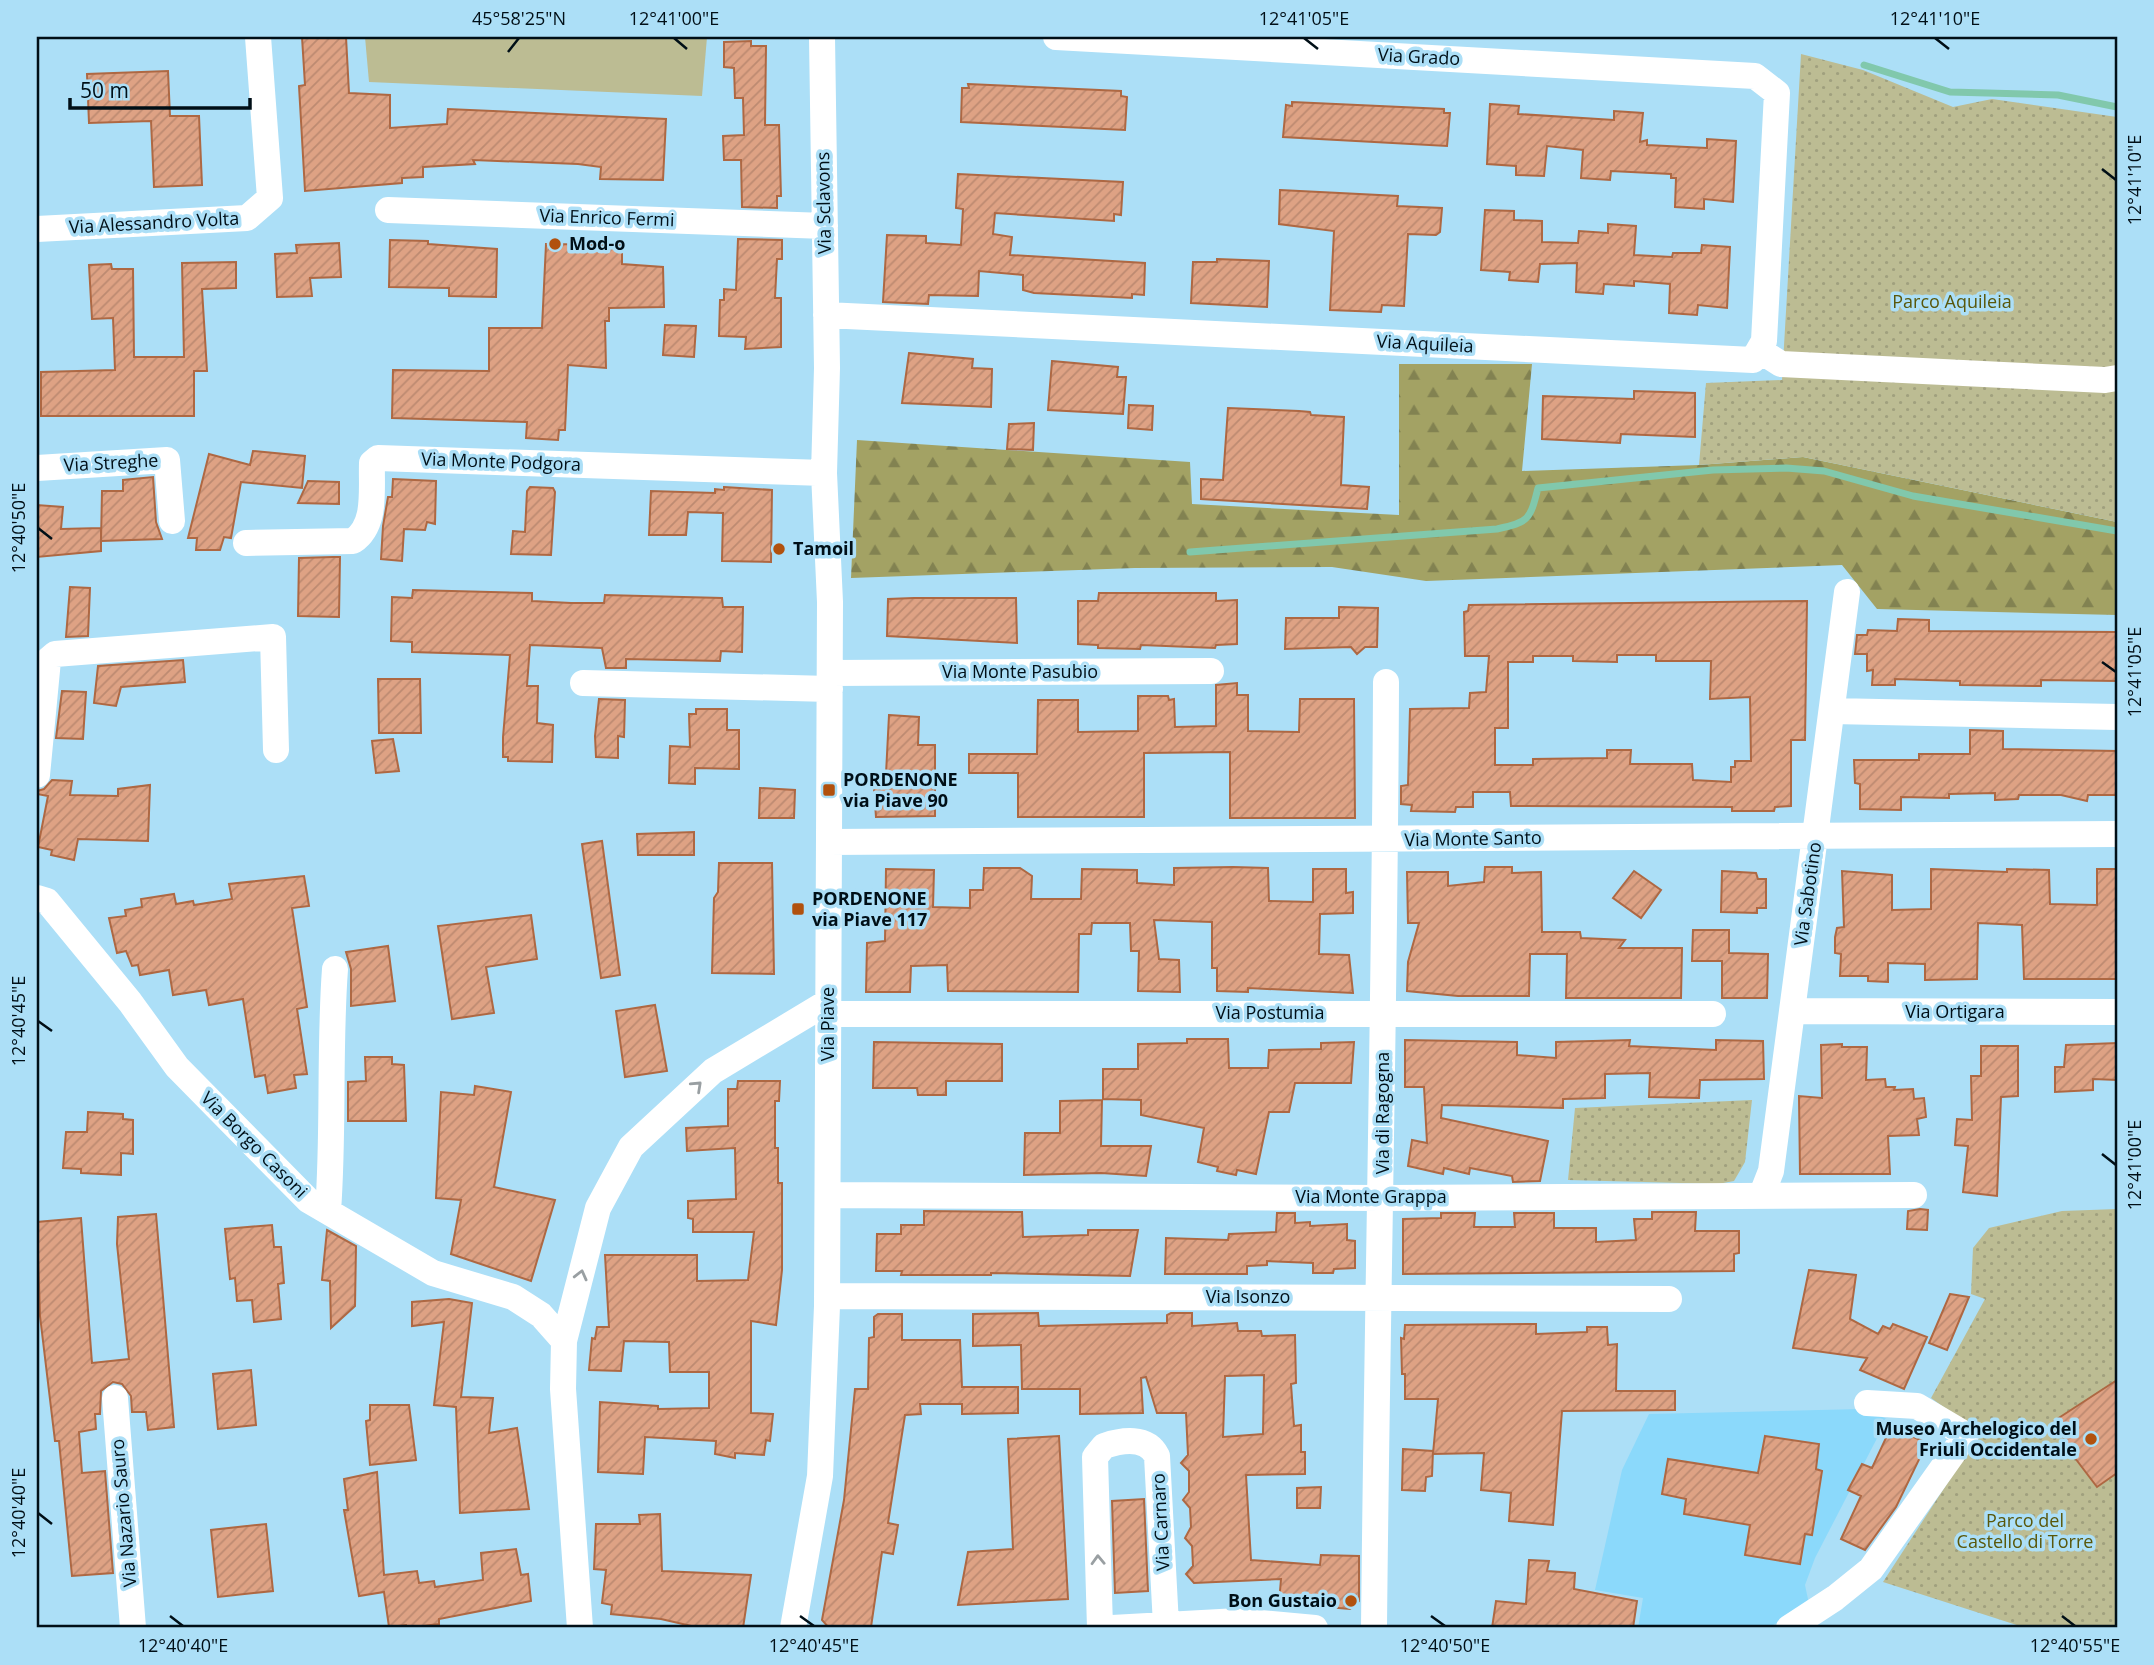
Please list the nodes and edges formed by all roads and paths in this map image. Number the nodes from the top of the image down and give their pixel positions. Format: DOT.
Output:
graph roads {
  1 [pos="258,37"];
  2 [pos="822,37"];
  3 [pos="1056,37"];
  4 [pos="388,210"];
  5 [pos="825,226"];
  6 [pos="37,229"];
  7 [pos="827,315"];
  8 [pos="1759,350"];
  9 [pos="2117,378"];
  10 [pos="825,417"];
  11 [pos="37,468"];
  12 [pos="824,473"];
  13 [pos="172,521"];
  14 [pos="246,543"];
  15 [pos="1847,592"];
  16 [pos="1211,671"];
  17 [pos="830,681"];
  18 [pos="583,682"];
  19 [pos="1386,682"];
  20 [pos="1832,711"];
  21 [pos="2117,717"];
  22 [pos="276,750"];
  23 [pos="37,775"];
  24 [pos="2117,834"];
  25 [pos="1815,836"];
  26 [pos="1385,840"];
  27 [pos="829,842"];
  28 [pos="37,898"];
  29 [pos="335,969"];
  30 [pos="828,1008"];
  31 [pos="1792,1011"];
  32 [pos="2117,1012"];
  33 [pos="1384,1013"];
  34 [pos="1713,1014"];
  35 [pos="1762,1194"];
  36 [pos="828,1195"];
  37 [pos="1914,1195"];
  38 [pos="1382,1198"];
  39 [pos="328,1211"];
  40 [pos="827,1296"];
  41 [pos="1377,1298"];
  42 [pos="1669,1299"];
  43 [pos="564,1341"];
  44 [pos="115,1398"];
  45 [pos="1867,1403"];
  46 [pos="1166,1625"];
  47 [pos="133,1628"];
  48 [pos="580,1628"];
  49 [pos="793,1628"];
  50 [pos="1100,1628"];
  51 [pos="1112,1628"];
  52 [pos="1315,1628"];
  53 [pos="1374,1628"];
  54 [pos="1789,1628"];
  1 -- 6 [label="street, Via Alessandro Volta"];
  2 -- 5 [label="street, Via Sclavons"];
  3 -- 8 [label="street, Via Grado"];
  4 -- 5 [label="street, Via Enrico Fermi"];
  5 -- 7 [label="street, Via Sclavons"];
  7 -- 8 [label="street, Via Aquileia"];
  7 -- 10 [label="street, Via Sclavons"];
  8 -- 9 [label="street"];
  10 -- 12 [label="street, Via Piave"];
  11 -- 13 [label="street, Via Streghe"];
  12 -- 14 [label="street, Via Monte Podgora"];
  12 -- 17 [label="street, Via Piave"];
  15 -- 20 [label="street, Via Sabotino"];
  16 -- 17 [label="street, Via Monte Pasubio"];
  17 -- 18 [label="street, Via Monte Pasubio"];
  17 -- 27 [label="street, Via Piave"];
  19 -- 26 [label="street, Via di Ragogna"];
  20 -- 21 [label="street"];
  20 -- 25 [label="street, Via Sabotino"];
  22 -- 23 [label="street"];
  24 -- 25 [label="street, Via Monte Santo"];
  25 -- 26 [label="street, Via Monte Santo"];
  25 -- 31 [label="street, Via Sabotino"];
  26 -- 27 [label="street, Via Monte Santo"];
  26 -- 33 [label="street, Via di Ragogna"];
  27 -- 30 [label="street, Via Piave"];
  28 -- 39 [label="street, Via Borgo Casoni"];
  29 -- 39 [label="street"];
  30 -- 33 [label="street, Via Postumia"];
  30 -- 36 [label="street, Via Piave"];
  43 -- 30 [label="street, one-way"];
  31 -- 32 [label="street, Via Ortigara"];
  31 -- 35 [label="street, Via Sabotino"];
  33 -- 34 [label="street, Via Postumia"];
  33 -- 38 [label="street, Via di Ragogna"];
  35 -- 37 [label="street, Via Monte Grappa"];
  35 -- 38 [label="street, Via Monte Grappa"];
  36 -- 38 [label="street, Via Monte Grappa"];
  36 -- 40 [label="street, Via Piave"];
  38 -- 41 [label="street, Via di Ragogna"];
  39 -- 43 [label="street, Via Borgo Casoni"];
  40 -- 41 [label="street, Via Isonzo"];
  40 -- 49 [label="street, Via Piave"];
  41 -- 42 [label="street, Via Isonzo"];
  41 -- 53 [label="street, Via di Ragogna"];
  43 -- 48 [label="street"];
  44 -- 47 [label="street, Via Nazario Sauro"];
  45 -- 54 [label="street"];
  50 -- 46 [label="street, Via Carnaro, one-way"];
  46 -- 51 [label="street"];
  46 -- 52 [label="street"];
}
